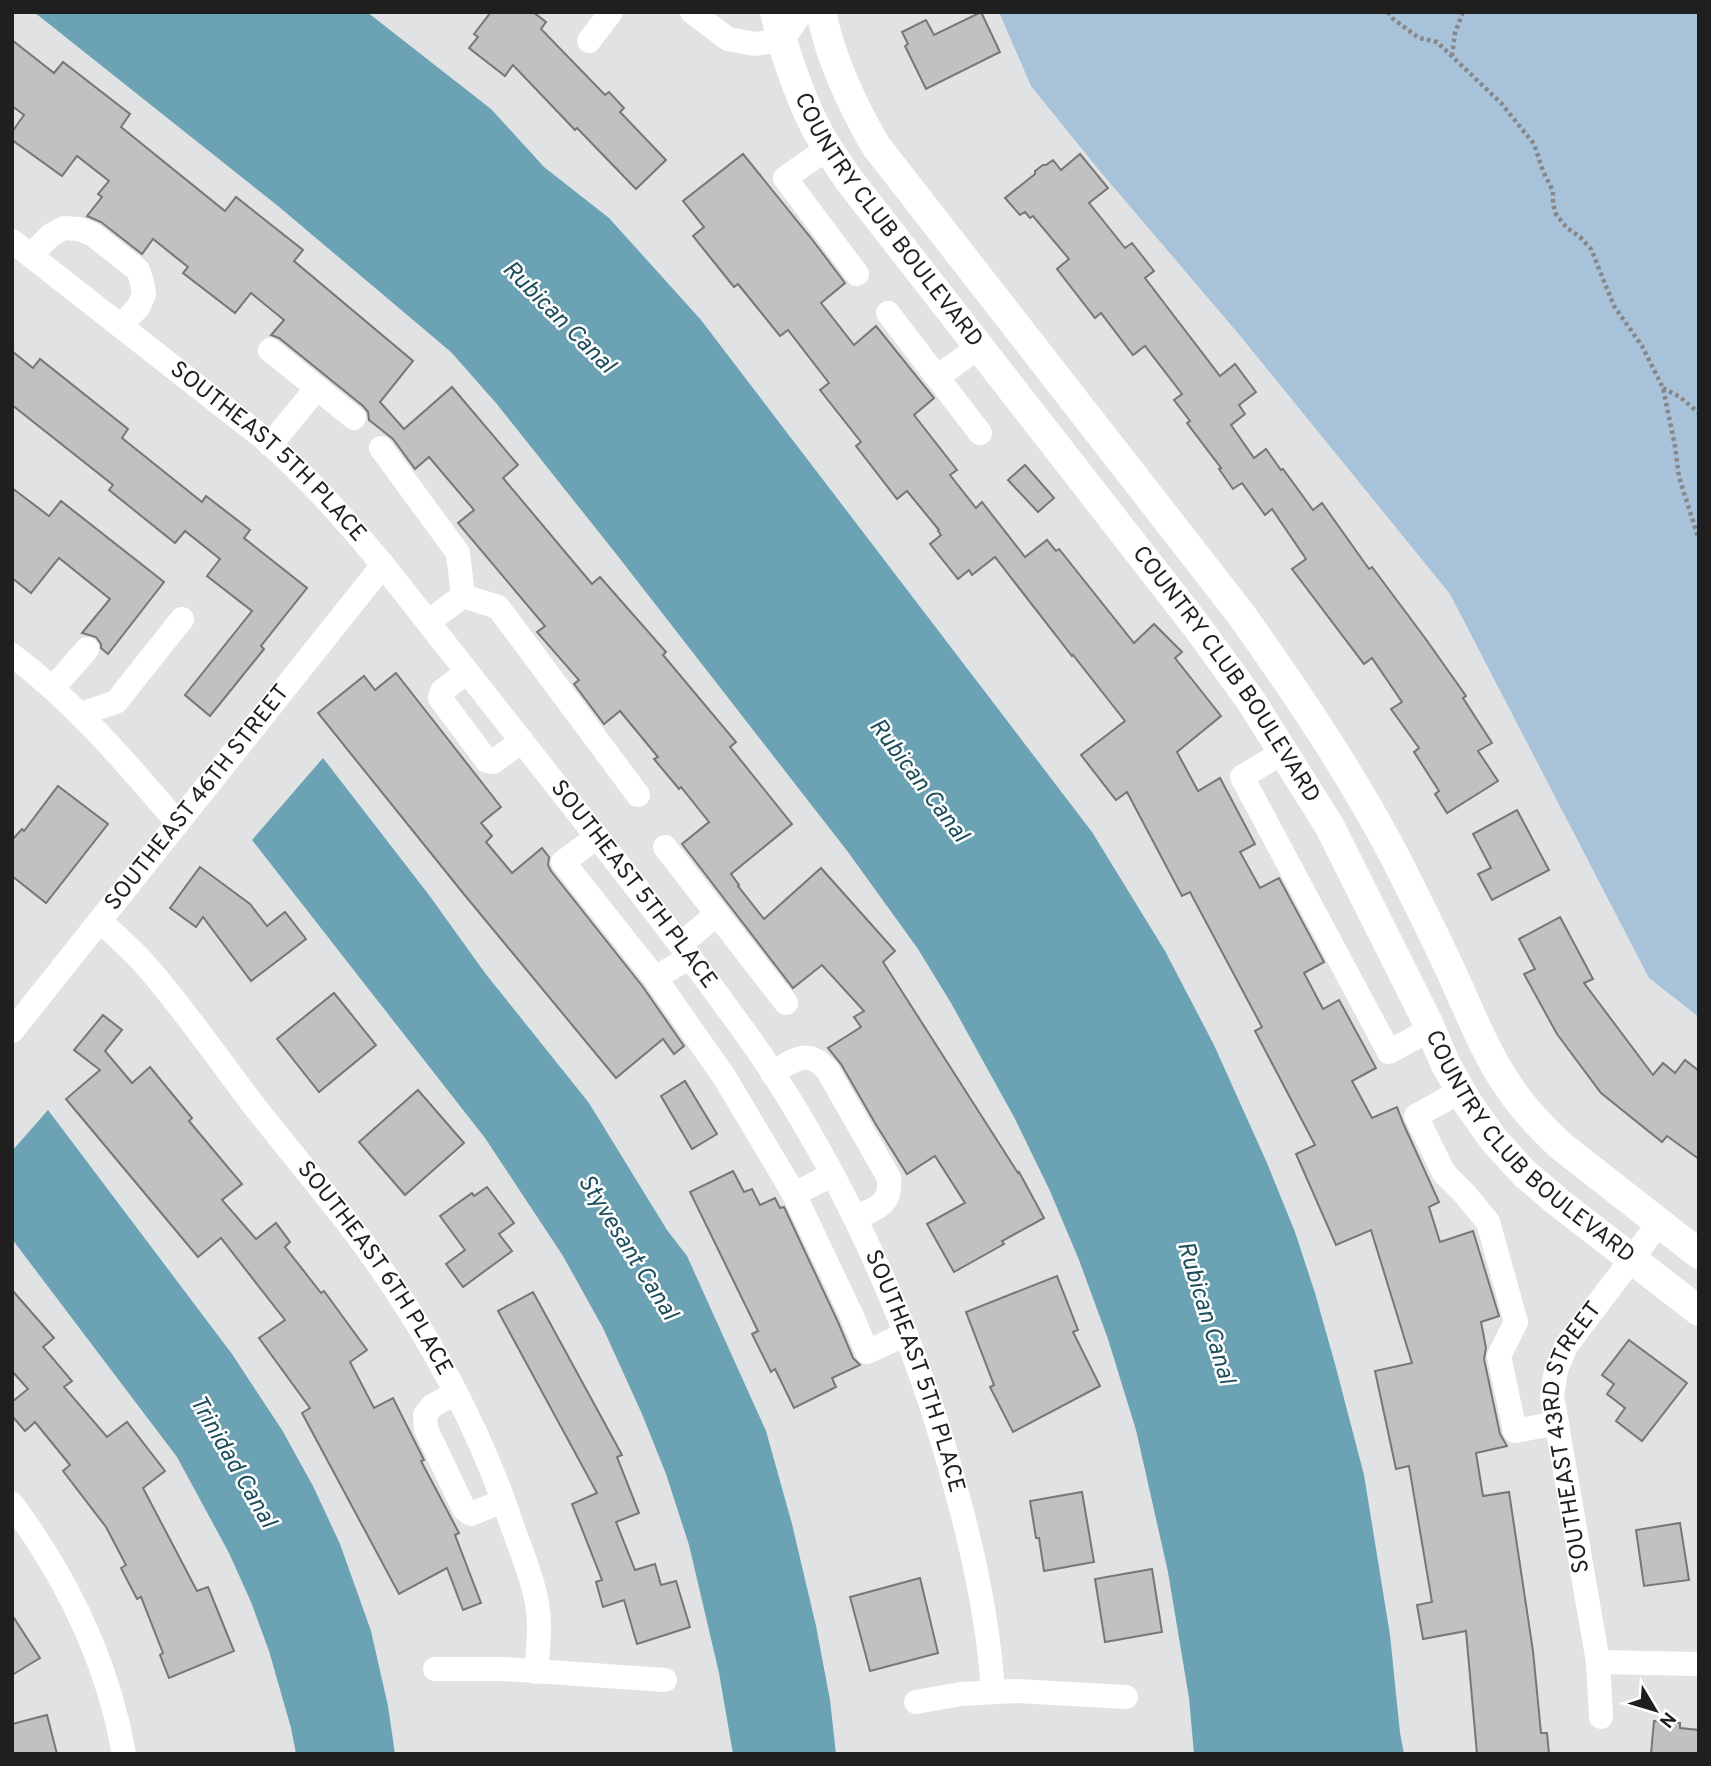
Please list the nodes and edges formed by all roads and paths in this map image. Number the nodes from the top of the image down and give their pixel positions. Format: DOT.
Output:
graph roads {
  1 [pos="611,12"];
  2 [pos="692,12"];
  3 [pos="802,12"];
  4 [pos="821,12"];
  5 [pos="1388,12"];
  6 [pos="1463,12"];
  7 [pos="778,26"];
  8 [pos="589,41"];
  9 [pos="1452,57"];
  10 [pos="828,148"];
  11 [pos="22,248"];
  12 [pos="857,274"];
  13 [pos="888,313"];
  14 [pos="121,326"];
  15 [pos="979,347"];
  16 [pos="270,350"];
  17 [pos="937,377"];
  18 [pos="317,388"];
  19 [pos="1663,388"];
  20 [pos="1699,414"];
  21 [pos="354,418"];
  22 [pos="980,433"];
  23 [pos="271,445"];
  24 [pos="381,448"];
  25 [pos="1122,461"];
  26 [pos="1089,487"];
  27 [pos="1699,540"];
  28 [pos="383,565"];
  29 [pos="463,596"];
  30 [pos="182,619"];
  31 [pos="428,622"];
  32 [pos="87,649"];
  33 [pos="12,655"];
  34 [pos="1273,659"];
  35 [pos="467,672"];
  36 [pos="1237,683"];
  37 [pos="53,688"];
  38 [pos="81,714"];
  39 [pos="522,741"];
  40 [pos="1283,752"];
  41 [pos="638,795"];
  42 [pos="178,823"];
  43 [pos="597,837"];
  44 [pos="666,847"];
  45 [pos="718,914"];
  46 [pos="100,921"];
  47 [pos="686,951"];
  48 [pos="654,978"];
  49 [pos="786,1003"];
  50 [pos="1431,1029"];
  51 [pos="12,1031"];
  52 [pos="772,1073"];
  53 [pos="1461,1091"];
  54 [pos="832,1175"];
  55 [pos="794,1194"];
  56 [pos="854,1217"];
  57 [pos="1659,1223"];
  58 [pos="1699,1254"];
  59 [pos="1632,1259"];
  60 [pos="1699,1311"];
  61 [pos="906,1334"];
  62 [pos="456,1393"];
  63 [pos="1557,1423"];
  64 [pos="503,1501"];
  65 [pos="14,1511"];
  66 [pos="1598,1662"];
  67 [pos="1699,1664"];
  68 [pos="435,1669"];
  69 [pos="536,1672"];
  70 [pos="665,1680"];
  71 [pos="993,1692"];
  72 [pos="1126,1697"];
  73 [pos="916,1702"];
  74 [pos="1601,1717"];
  75 [pos="124,1754"];
  1 -- 8 [label="street"];
  2 -- 7 [label="street"];
  3 -- 7 [label="street"];
  4 -- 25 [label="main road, COUNTRY CLUB BOULEVARD"];
  5 -- 9 [label="path"];
  6 -- 9 [label="path"];
  7 -- 10 [label="main road, COUNTRY CLUB BOULEVARD"];
  9 -- 19 [label="path"];
  10 -- 12 [label="street"];
  10 -- 15 [label="main road, COUNTRY CLUB BOULEVARD"];
  11 -- 14 [label="street, SOUTHEAST 5TH PLACE"];
  11 -- 14 [label="street"];
  13 -- 17 [label="street"];
  14 -- 23 [label="street, SOUTHEAST 5TH PLACE"];
  15 -- 17 [label="street"];
  15 -- 26 [label="main road, COUNTRY CLUB BOULEVARD"];
  16 -- 18 [label="street"];
  17 -- 22 [label="street"];
  18 -- 21 [label="street"];
  18 -- 23 [label="street"];
  19 -- 20 [label="path"];
  19 -- 27 [label="path"];
  23 -- 28 [label="street, SOUTHEAST 5TH PLACE"];
  24 -- 29 [label="street"];
  25 -- 26 [label="main road"];
  25 -- 34 [label="main road, COUNTRY CLUB BOULEVARD"];
  26 -- 36 [label="main road, COUNTRY CLUB BOULEVARD"];
  28 -- 31 [label="street, SOUTHEAST 5TH PLACE"];
  28 -- 42 [label="street, SOUTHEAST 46TH STREET"];
  29 -- 31 [label="street"];
  29 -- 41 [label="street"];
  30 -- 38 [label="street"];
  31 -- 35 [label="street, SOUTHEAST 5TH PLACE"];
  32 -- 37 [label="street"];
  33 -- 37 [label="street"];
  34 -- 36 [label="main road"];
  34 -- 57 [label="main road, COUNTRY CLUB BOULEVARD"];
  35 -- 39 [label="street, SOUTHEAST 5TH PLACE"];
  35 -- 39 [label="street"];
  36 -- 40 [label="main road, COUNTRY CLUB BOULEVARD"];
  37 -- 38 [label="street"];
  38 -- 42 [label="street"];
  39 -- 43 [label="street, SOUTHEAST 5TH PLACE"];
  40 -- 50 [label="main road, COUNTRY CLUB BOULEVARD"];
  40 -- 50 [label="street"];
  42 -- 46 [label="street, SOUTHEAST 46TH STREET"];
  43 -- 47 [label="street, SOUTHEAST 5TH PLACE"];
  43 -- 48 [label="street"];
  44 -- 45 [label="street"];
  45 -- 47 [label="street"];
  45 -- 49 [label="street"];
  46 -- 51 [label="street, SOUTHEAST 46TH STREET"];
  46 -- 62 [label="street, SOUTHEAST 6TH PLACE"];
  47 -- 48 [label="street"];
  47 -- 52 [label="street, SOUTHEAST 5TH PLACE"];
  48 -- 55 [label="street"];
  50 -- 53 [label="main road, COUNTRY CLUB BOULEVARD"];
  52 -- 54 [label="street, SOUTHEAST 5TH PLACE"];
  52 -- 56 [label="street"];
  53 -- 59 [label="main road, COUNTRY CLUB BOULEVARD"];
  53 -- 63 [label="street"];
  54 -- 55 [label="street"];
  54 -- 56 [label="street, SOUTHEAST 5TH PLACE"];
  55 -- 61 [label="street"];
  56 -- 61 [label="street, SOUTHEAST 5TH PLACE"];
  57 -- 58 [label="main road, COUNTRY CLUB BOULEVARD"];
  57 -- 59 [label="street, SOUTHEAST 43RD STREET"];
  59 -- 60 [label="main road, COUNTRY CLUB BOULEVARD"];
  59 -- 63 [label="street, SOUTHEAST 43RD STREET"];
  61 -- 71 [label="street, SOUTHEAST 5TH PLACE"];
  62 -- 64 [label="street, SOUTHEAST 6TH PLACE"];
  62 -- 64 [label="street"];
  63 -- 66 [label="street, SOUTHEAST 43RD STREET"];
  64 -- 69 [label="street, SOUTHEAST 6TH PLACE"];
  65 -- 75 [label="street"];
  66 -- 67 [label="street"];
  66 -- 74 [label="street, SOUTHEAST 43RD STREET"];
  68 -- 69 [label="street"];
  69 -- 70 [label="street"];
  71 -- 72 [label="street"];
  71 -- 73 [label="street"];
}
